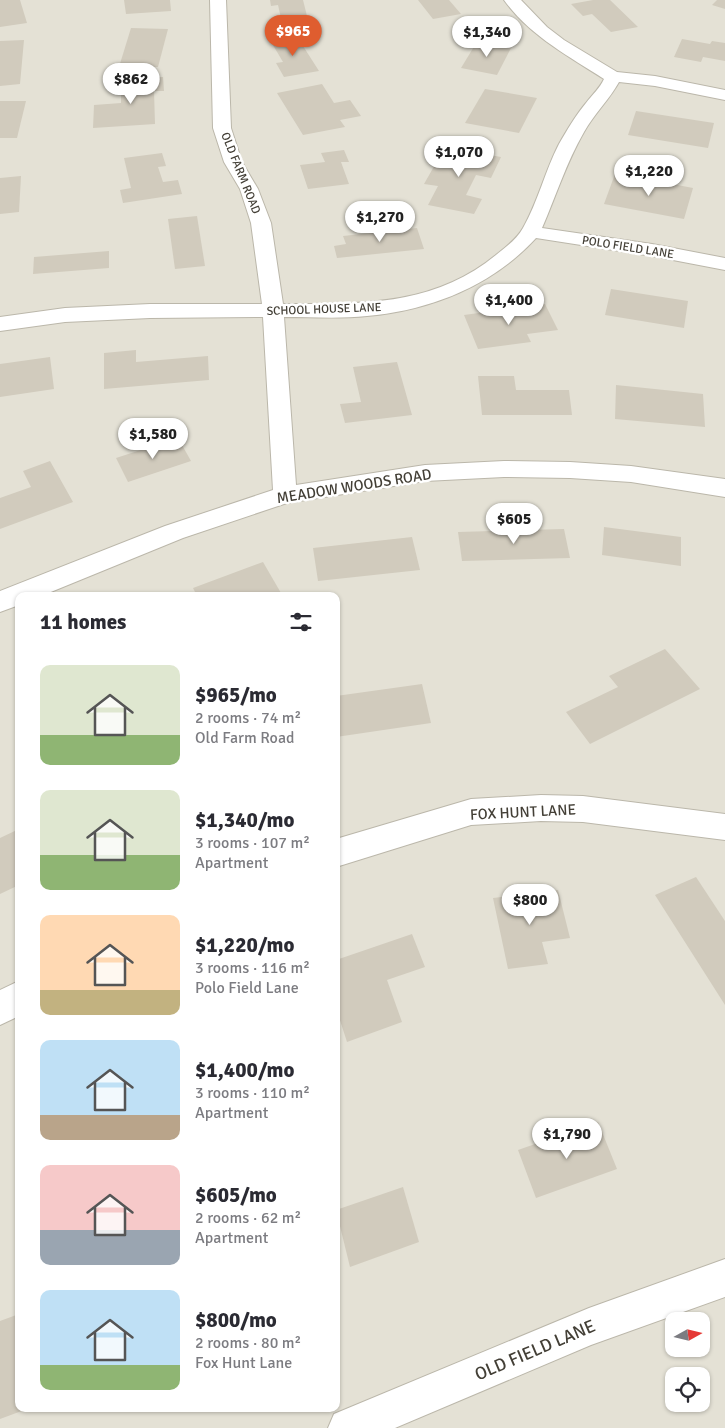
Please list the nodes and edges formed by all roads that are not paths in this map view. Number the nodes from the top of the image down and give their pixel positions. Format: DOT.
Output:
graph roads {
  1 [pos="218,0"];
  2 [pos="512,0"];
  3 [pos="613,77"];
  4 [pos="725,95"];
  5 [pos="531,232"];
  6 [pos="725,264"];
  7 [pos="271,311"];
  8 [pos="0,324"];
  9 [pos="725,488"];
  10 [pos="285,495"];
  11 [pos="25,592"];
  12 [pos="15,596"];
  13 [pos="0,602"];
  14 [pos="721,828"];
  15 [pos="340,852"];
  16 [pos="15,1000"];
  17 [pos="0,1009"];
  18 [pos="725,1278"];
  19 [pos="348,1428"];
  1 -- 7 [label="street, OLD FARM ROAD"];
  2 -- 3 [label="street"];
  3 -- 4 [label="street"];
  3 -- 5 [label="street, SCHOOL HOUSE LANE"];
  5 -- 6 [label="street, POLO FIELD LANE"];
  5 -- 7 [label="street, SCHOOL HOUSE LANE"];
  7 -- 8 [label="street, SCHOOL HOUSE LANE"];
  7 -- 10 [label="street, OLD FARM ROAD"];
  9 -- 10 [label="street, MEADOW WOODS ROAD"];
  10 -- 11 [label="street, MEADOW WOODS ROAD"];
  12 -- 13 [label="street, MEADOW WOODS ROAD"];
  14 -- 15 [label="street, FOX HUNT LANE"];
  16 -- 17 [label="street"];
  18 -- 19 [label="street, OLD FIELD LANE"];
}
